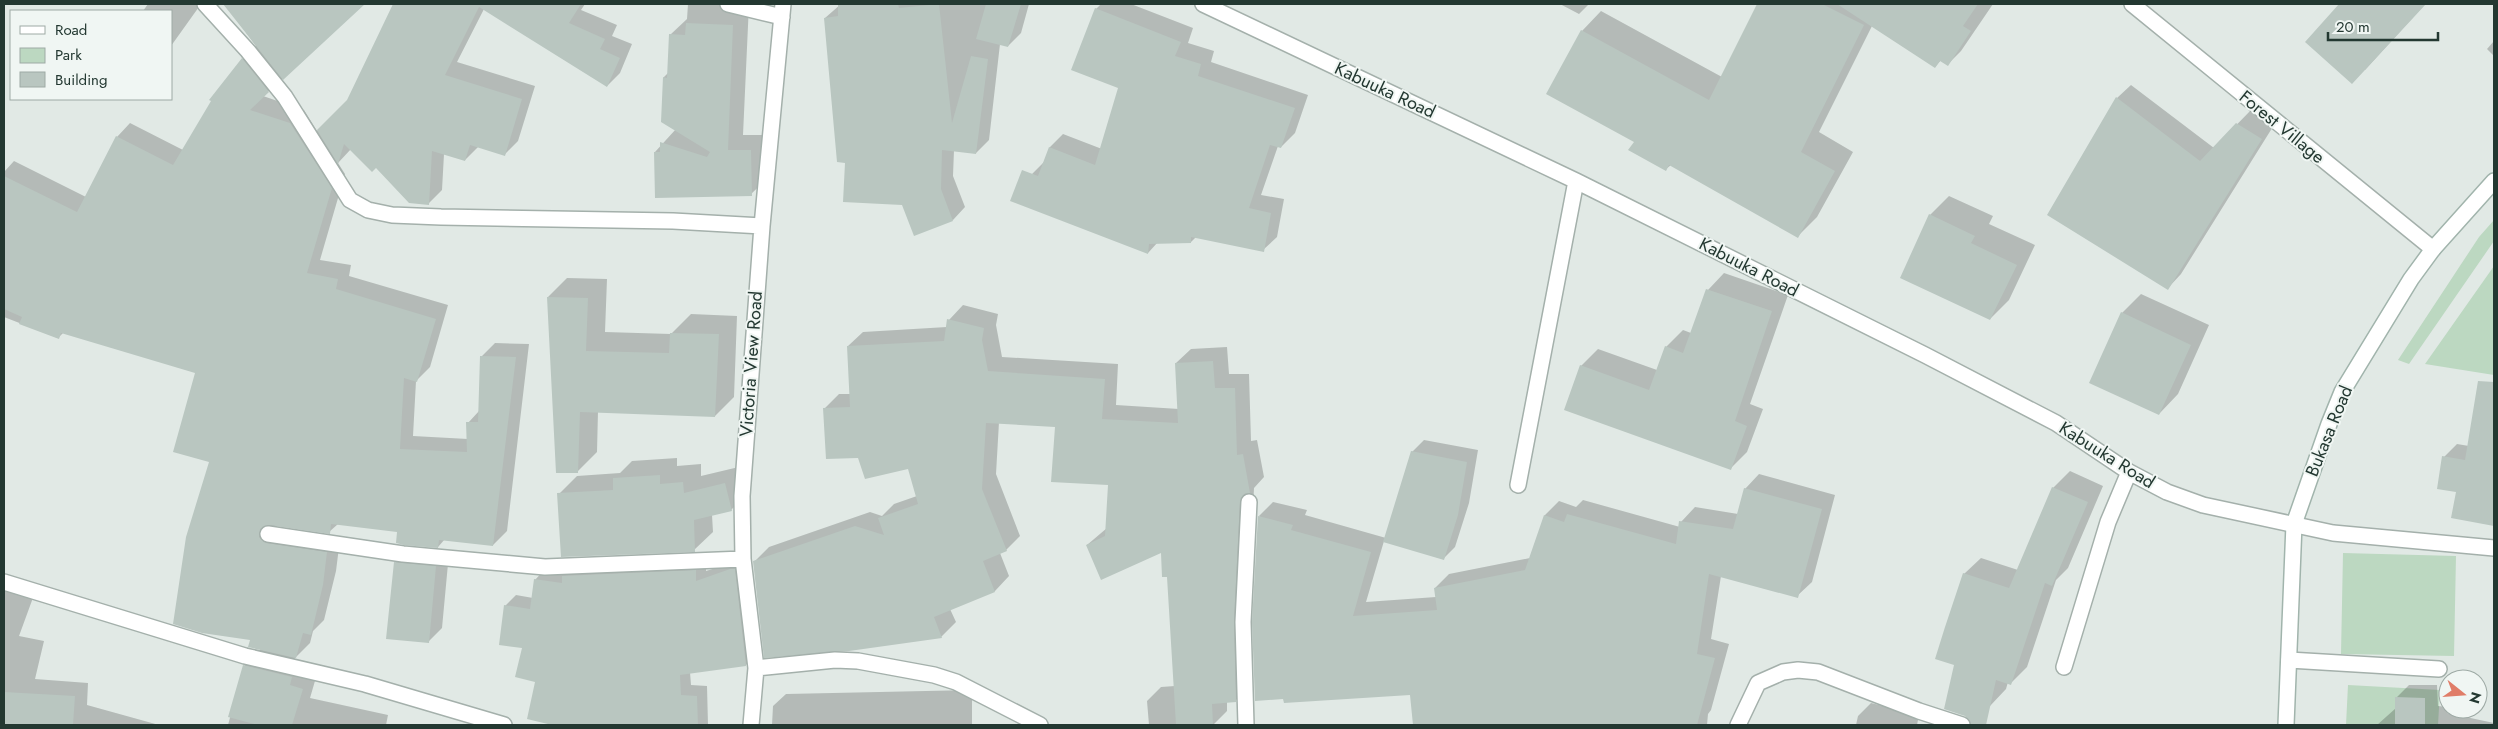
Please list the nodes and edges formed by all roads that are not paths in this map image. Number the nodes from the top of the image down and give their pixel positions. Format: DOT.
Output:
graph roads {
  1 [pos="205,4"];
  2 [pos="728,4"];
  3 [pos="1203,4"];
  4 [pos="2132,4"];
  5 [pos="783,10"];
  6 [pos="1576,181"];
  7 [pos="2494,181"];
  8 [pos="762,226"];
  9 [pos="2433,249"];
  10 [pos="2129,472"];
  11 [pos="1518,485"];
  12 [pos="1250,502"];
  13 [pos="2294,524"];
  14 [pos="268,534"];
  15 [pos="2494,548"];
  16 [pos="743,558"];
  17 [pos="4,582"];
  18 [pos="2289,660"];
  19 [pos="2064,667"];
  20 [pos="756,668"];
  21 [pos="2439,669"];
  22 [pos="504,725"];
  23 [pos="751,725"];
  24 [pos="1040,725"];
  25 [pos="1246,725"];
  26 [pos="1738,725"];
  27 [pos="1962,725"];
  28 [pos="2286,725"];
  1 -- 8 [label="street"];
  2 -- 5 [label="street"];
  3 -- 6 [label="street, Kabuuka Road"];
  4 -- 9 [label="street, Forest Village"];
  5 -- 8 [label="street, Victoria View Road"];
  6 -- 10 [label="street, Kabuuka Road"];
  6 -- 11 [label="street"];
  7 -- 9 [label="street, Bukasa Road"];
  8 -- 16 [label="street, Victoria View Road"];
  9 -- 13 [label="street, Bukasa Road"];
  10 -- 13 [label="street, Kabuuka Road"];
  10 -- 19 [label="street"];
  12 -- 25 [label="street"];
  13 -- 15 [label="street, Kabuuka Road"];
  13 -- 18 [label="street, Bukasa Road"];
  14 -- 16 [label="street"];
  16 -- 20 [label="street, Victoria View Road"];
  17 -- 22 [label="street"];
  18 -- 21 [label="street"];
  18 -- 28 [label="street, Bukasa Road"];
  20 -- 23 [label="street, Victoria View Road"];
  20 -- 24 [label="street"];
  26 -- 27 [label="street"];
}
